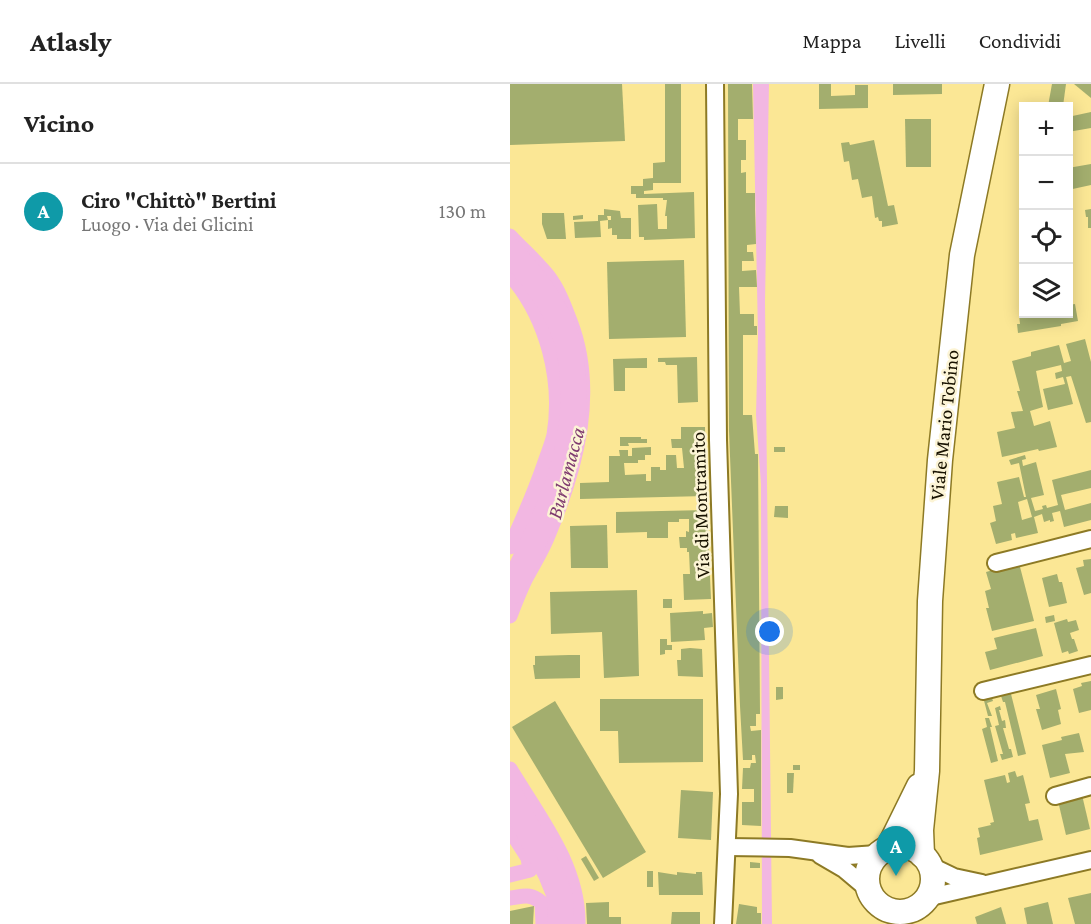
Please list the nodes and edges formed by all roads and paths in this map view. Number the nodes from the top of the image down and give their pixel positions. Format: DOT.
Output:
graph roads {
  1 [pos="715,84"];
  2 [pos="997,84"];
  3 [pos="1091,539"];
  4 [pos="996,563"];
  5 [pos="1091,664"];
  6 [pos="983,691"];
  7 [pos="927,771"];
  8 [pos="1091,786"];
  9 [pos="1055,796"];
  10 [pos="735,847"];
  11 [pos="814,851"];
  12 [pos="883,851"];
  13 [pos="926,860"];
  14 [pos="1091,860"];
  15 [pos="988,885"];
  16 [pos="868,890"];
  17 [pos="918,910"];
  18 [pos="889,916"];
  19 [pos="723,924"];
  1 -- 10 [label="street, Via di Montramito"];
  2 -- 7 [label="main road, Viale Mario Tobino"];
  3 -- 4 [label="street"];
  5 -- 6 [label="street"];
  7 -- 12 [label="main road, Viale Mario Tobino"];
  7 -- 13 [label="main road, Viale Mario Tobino"];
  8 -- 9 [label="street"];
  10 -- 11 [label="street"];
  10 -- 19 [label="street, Via di Montramito"];
  11 -- 12 [label="street"];
  11 -- 16 [label="street"];
  12 -- 13 [label="main road"];
  12 -- 16 [label="main road"];
  13 -- 15 [label="street"];
  13 -- 17 [label="main road"];
  14 -- 15 [label="street"];
  15 -- 17 [label="street"];
  16 -- 18 [label="main road"];
  17 -- 18 [label="main road"];
}
